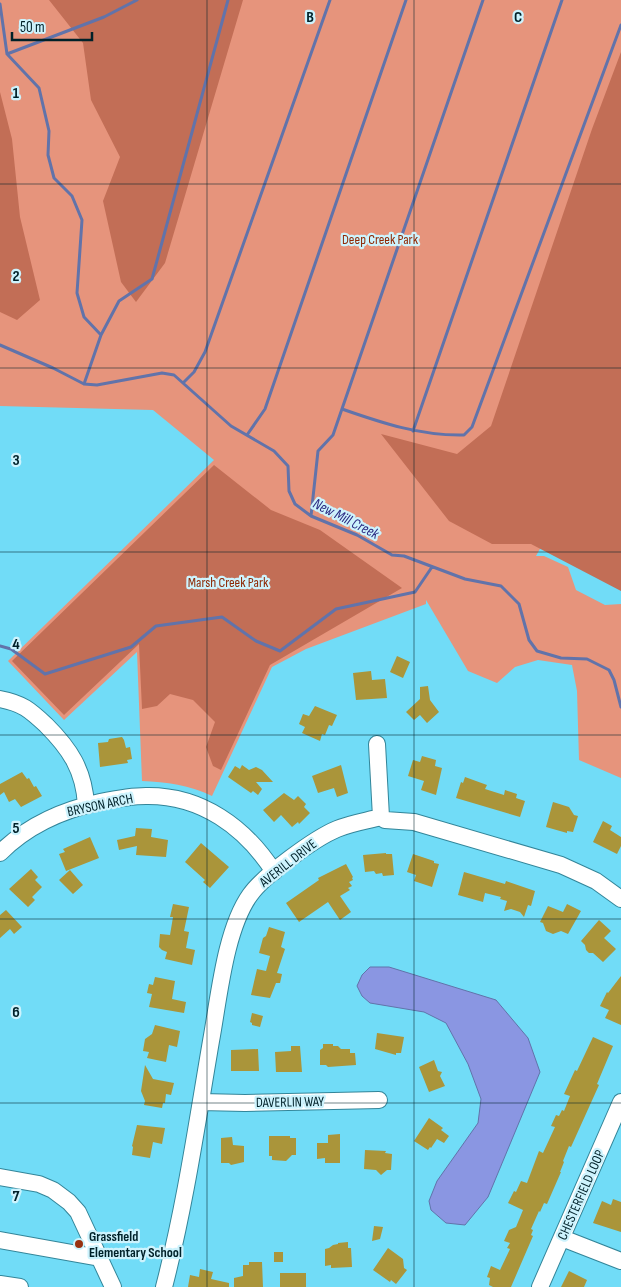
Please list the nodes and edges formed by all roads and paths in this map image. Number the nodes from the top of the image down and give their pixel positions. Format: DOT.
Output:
graph roads {
  1 [pos="0,699"];
  2 [pos="377,744"];
  3 [pos="86,805"];
  4 [pos="381,817"];
  5 [pos="0,853"];
  6 [pos="274,872"];
  7 [pos="621,899"];
  8 [pos="379,1100"];
  9 [pos="201,1102"];
  10 [pos="621,1102"];
  11 [pos="0,1177"];
  12 [pos="562,1238"];
  13 [pos="0,1240"];
  14 [pos="100,1258"];
  15 [pos="621,1262"];
  16 [pos="0,1284"];
  17 [pos="20,1287"];
  18 [pos="113,1287"];
  19 [pos="164,1287"];
  20 [pos="540,1287"];
  1 -- 3 [label="street"];
  2 -- 4 [label="street"];
  3 -- 5 [label="street, BRYSON ARCH"];
  3 -- 6 [label="street, BRYSON ARCH"];
  4 -- 6 [label="street, AVERILL DRIVE"];
  4 -- 7 [label="street, AVERILL DRIVE"];
  6 -- 9 [label="street, AVERILL DRIVE"];
  8 -- 9 [label="street, DAVERLIN WAY"];
  9 -- 19 [label="street, AVERILL DRIVE"];
  10 -- 12 [label="street, CHESTERFIELD LOOP"];
  11 -- 14 [label="street"];
  12 -- 15 [label="street"];
  12 -- 20 [label="street, CHESTERFIELD LOOP"];
  13 -- 14 [label="street"];
  14 -- 18 [label="street"];
  16 -- 17 [label="street"];
}
